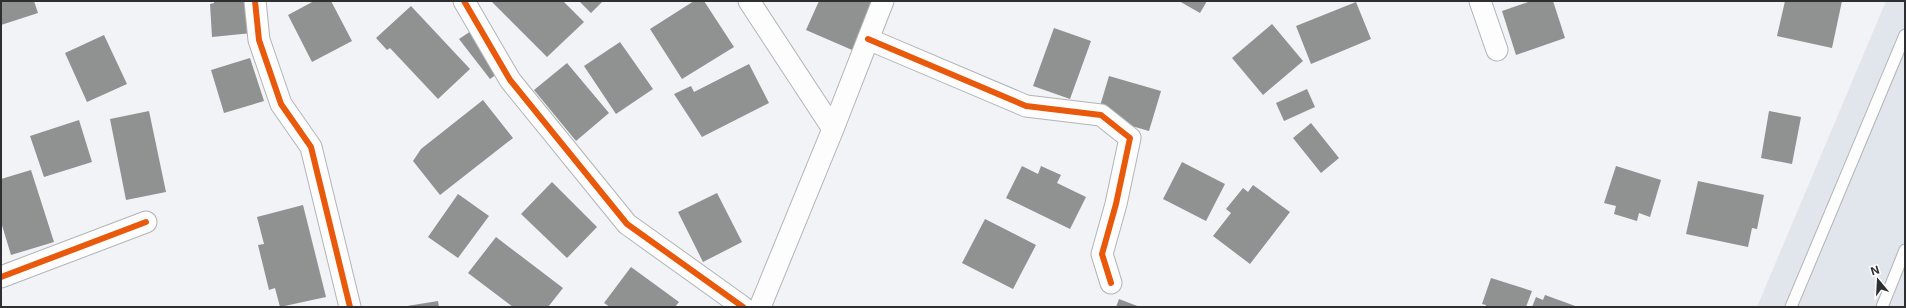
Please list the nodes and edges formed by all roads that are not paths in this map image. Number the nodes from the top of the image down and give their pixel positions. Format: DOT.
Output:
graph roads {
  1 [pos="255,1"];
  2 [pos="464,1"];
  3 [pos="749,1"];
  4 [pos="883,1"];
  5 [pos="1480,1"];
  6 [pos="1905,35"];
  7 [pos="868,39"];
  8 [pos="1498,50"];
  9 [pos="833,129"];
  10 [pos="146,222"];
  11 [pos="1905,250"];
  12 [pos="1,278"];
  13 [pos="1111,283"];
  14 [pos="350,307"];
  15 [pos="743,307"];
  16 [pos="760,307"];
  17 [pos="1791,307"];
  18 [pos="1882,307"];
  1 -- 14 [label="street"];
  2 -- 15 [label="street"];
  3 -- 9 [label="street"];
  4 -- 7 [label="street"];
  5 -- 8 [label="street"];
  6 -- 17 [label="lane"];
  7 -- 9 [label="street"];
  7 -- 13 [label="street"];
  9 -- 16 [label="street"];
  10 -- 12 [label="street"];
  11 -- 18 [label="lane"];
}
